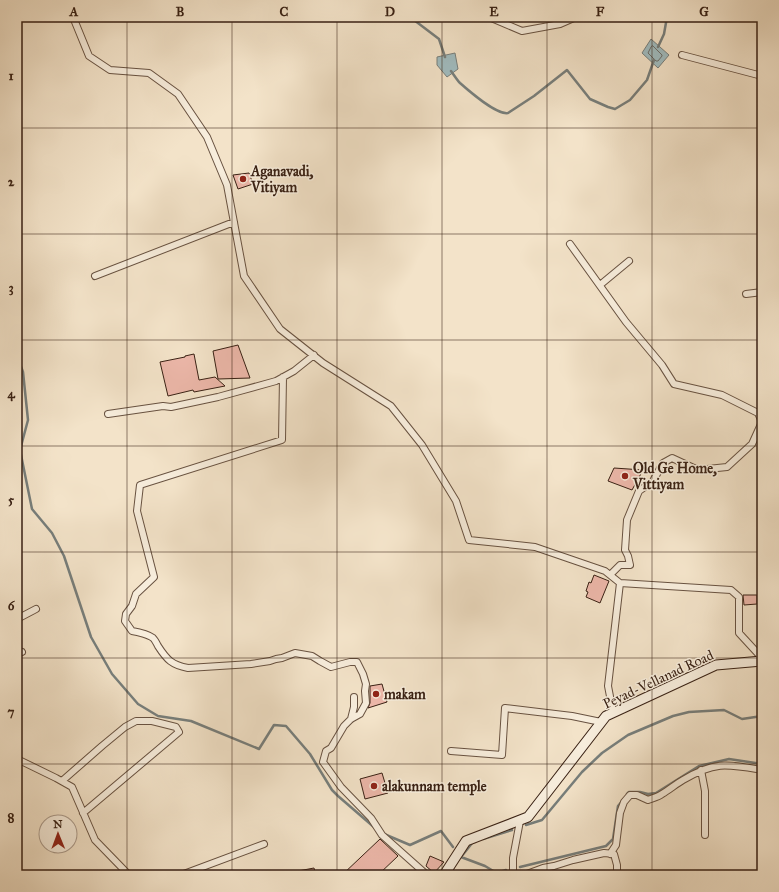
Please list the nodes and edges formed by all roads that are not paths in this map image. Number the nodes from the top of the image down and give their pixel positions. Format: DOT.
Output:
graph roads {
  1 [pos="73,17"];
  2 [pos="489,17"];
  3 [pos="576,17"];
  4 [pos="682,55"];
  5 [pos="762,76"];
  6 [pos="234,222"];
  7 [pos="570,244"];
  8 [pos="628,261"];
  9 [pos="95,276"];
  10 [pos="600,285"];
  11 [pos="762,292"];
  12 [pos="746,294"];
  13 [pos="314,355"];
  14 [pos="283,377"];
  15 [pos="108,414"];
  16 [pos="610,575"];
  17 [pos="620,583"];
  18 [pos="36,609"];
  19 [pos="17,618"];
  20 [pos="762,659"];
  21 [pos="354,696"];
  22 [pos="613,712"];
  23 [pos="351,719"];
  24 [pos="601,722"];
  25 [pos="451,751"];
  26 [pos="17,759"];
  27 [pos="701,770"];
  28 [pos="762,770"];
  29 [pos="62,781"];
  30 [pos="83,813"];
  31 [pos="520,820"];
  32 [pos="705,835"];
  33 [pos="264,844"];
  34 [pos="610,854"];
  35 [pos="129,875"];
  36 [pos="181,875"];
  37 [pos="427,875"];
  38 [pos="444,875"];
  39 [pos="513,875"];
  40 [pos="524,875"];
  41 [pos="617,875"];
  1 -- 6 [label="street"];
  2 -- 3 [label="street"];
  4 -- 5 [label="street"];
  6 -- 9 [label="street"];
  6 -- 13 [label="street"];
  7 -- 10 [label="street"];
  8 -- 10 [label="street"];
  10 -- 16 [label="street"];
  11 -- 12 [label="street"];
  13 -- 14 [label="street"];
  13 -- 16 [label="street"];
  14 -- 15 [label="street"];
  14 -- 23 [label="street"];
  16 -- 17 [label="street"];
  17 -- 20 [label="street"];
  17 -- 22 [label="street"];
  18 -- 19 [label="street"];
  20 -- 22 [label="main road, Peyad-Vellanad Road"];
  21 -- 23 [label="street"];
  22 -- 24 [label="main road, Peyad-Vellanad Road"];
  23 -- 37 [label="street"];
  24 -- 25 [label="street"];
  24 -- 31 [label="main road, Peyad-Vellanad Road"];
  26 -- 29 [label="street"];
  27 -- 28 [label="street"];
  27 -- 32 [label="street"];
  27 -- 34 [label="street"];
  29 -- 30 [label="street"];
  29 -- 30 [label="street"];
  30 -- 35 [label="street"];
  31 -- 38 [label="main road, Peyad-Vellanad Road"];
  31 -- 39 [label="street"];
  33 -- 36 [label="street"];
  34 -- 40 [label="street"];
  34 -- 41 [label="street"];
}
